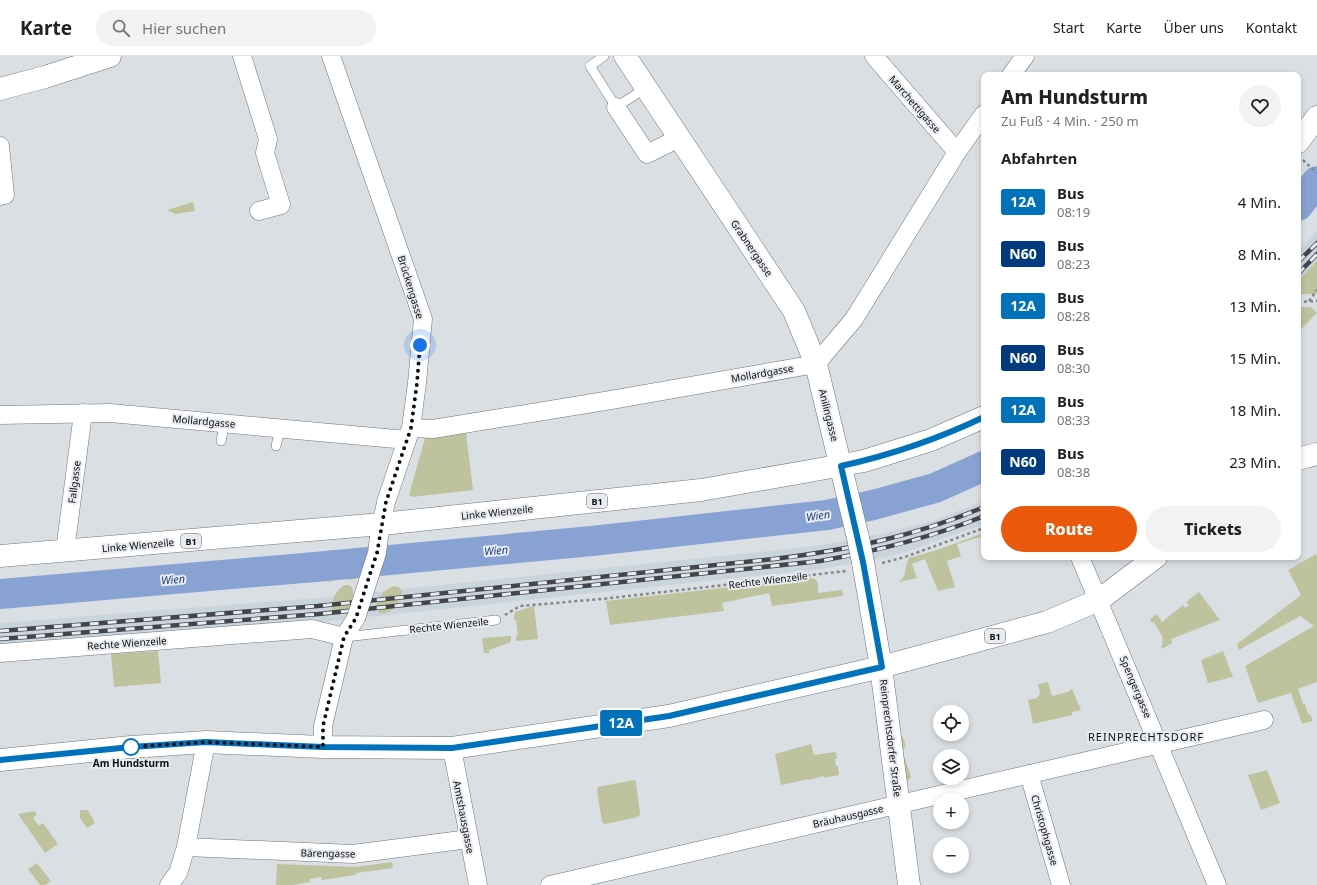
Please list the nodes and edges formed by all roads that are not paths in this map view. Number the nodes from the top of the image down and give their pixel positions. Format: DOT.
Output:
graph roads {
  1 [pos="110,56"];
  2 [pos="242,56"];
  3 [pos="331,56"];
  4 [pos="604,56"];
  5 [pos="625,56"];
  6 [pos="874,56"];
  7 [pos="1025,56"];
  8 [pos="1013,72"];
  9 [pos="646,88"];
  10 [pos="0,89"];
  11 [pos="616,107"];
  12 [pos="1317,117"];
  13 [pos="981,118"];
  14 [pos="679,138"];
  15 [pos="0,146"];
  16 [pos="1301,149"];
  17 [pos="957,152"];
  18 [pos="0,196"];
  19 [pos="259,211"];
  20 [pos="816,364"];
  21 [pos="83,413"];
  22 [pos="0,415"];
  23 [pos="981,418"];
  24 [pos="225,422"];
  25 [pos="280,428"];
  26 [pos="409,434"];
  27 [pos="221,441"];
  28 [pos="276,446"];
  29 [pos="1317,454"];
  30 [pos="1301,458"];
  31 [pos="843,475"];
  32 [pos="381,531"];
  33 [pos="65,551"];
  34 [pos="0,556"];
  35 [pos="1081,560"];
  36 [pos="1152,560"];
  37 [pos="863,565"];
  38 [pos="1099,600"];
  39 [pos="496,620"];
  40 [pos="344,637"];
  41 [pos="0,653"];
  42 [pos="882,667"];
  43 [pos="1264,720"];
  44 [pos="206,742"];
  45 [pos="1159,745"];
  46 [pos="323,747"];
  47 [pos="452,748"];
  48 [pos="0,755"];
  49 [pos="1029,774"];
  50 [pos="899,804"];
  51 [pos="469,839"];
  52 [pos="186,847"];
  53 [pos="169,885"];
  54 [pos="478,885"];
  55 [pos="550,885"];
  56 [pos="909,885"];
  57 [pos="1061,885"];
  58 [pos="1217,885"];
  1 -- 10 [label="main road"];
  2 -- 19 [label="street"];
  3 -- 26 [label="street, Brückengasse"];
  4 -- 11 [label="lane"];
  5 -- 9 [label="main road, Grabnergasse"];
  6 -- 17 [label="street, Marchettigasse"];
  7 -- 8 [label="street"];
  9 -- 11 [label="lane"];
  9 -- 14 [label="main road, Grabnergasse"];
  11 -- 14 [label="street"];
  12 -- 16 [label="main road"];
  13 -- 17 [label="street"];
  14 -- 20 [label="main road, Grabnergasse"];
  15 -- 18 [label="street"];
  17 -- 20 [label="street"];
  20 -- 26 [label="street, Mollardgasse"];
  20 -- 31 [label="main road, Anilingasse"];
  21 -- 22 [label="street, Mollardgasse"];
  21 -- 24 [label="street, Mollardgasse"];
  21 -- 33 [label="street, Fallgasse"];
  23 -- 31 [label="main road, Linke Wienzeile / B1"];
  24 -- 25 [label="street, Mollardgasse"];
  24 -- 27 [label="lane"];
  25 -- 26 [label="street, Mollardgasse"];
  25 -- 28 [label="lane"];
  26 -- 32 [label="street, Brückengasse"];
  29 -- 30 [label="main road"];
  31 -- 32 [label="main road, Linke Wienzeile / B1"];
  31 -- 37 [label="main road, Anilingasse, bridge"];
  32 -- 33 [label="main road, Linke Wienzeile / B1"];
  32 -- 40 [label="street, Brückengasse, bridge"];
  33 -- 34 [label="main road, Linke Wienzeile / B1"];
  35 -- 38 [label="street, Spengergasse"];
  36 -- 38 [label="main road, B1"];
  37 -- 42 [label="main road, Reinprechtsdorfer Straße"];
  38 -- 42 [label="main road, B1"];
  38 -- 45 [label="street, Spengergasse"];
  39 -- 40 [label="lane, Rechte Wienzeile"];
  40 -- 41 [label="street, Rechte Wienzeile"];
  40 -- 46 [label="street, Brückengasse"];
  42 -- 47 [label="main road, B1"];
  42 -- 50 [label="main road, Reinprechtsdorfer Straße"];
  43 -- 45 [label="street, Bräuhausgasse"];
  44 -- 46 [label="main road, B1"];
  44 -- 48 [label="main road, B1"];
  44 -- 52 [label="street"];
  45 -- 49 [label="street, Bräuhausgasse"];
  45 -- 58 [label="street, Spengergasse"];
  46 -- 47 [label="main road, B1"];
  47 -- 51 [label="street, Amtshausgasse"];
  49 -- 50 [label="street, Bräuhausgasse"];
  49 -- 57 [label="street, Christophgasse"];
  50 -- 55 [label="street, Bräuhausgasse"];
  50 -- 56 [label="main road, Reinprechtsdorfer Straße"];
  51 -- 52 [label="street, Bärengasse"];
  51 -- 54 [label="street, Amtshausgasse"];
  52 -- 53 [label="street"];
}
